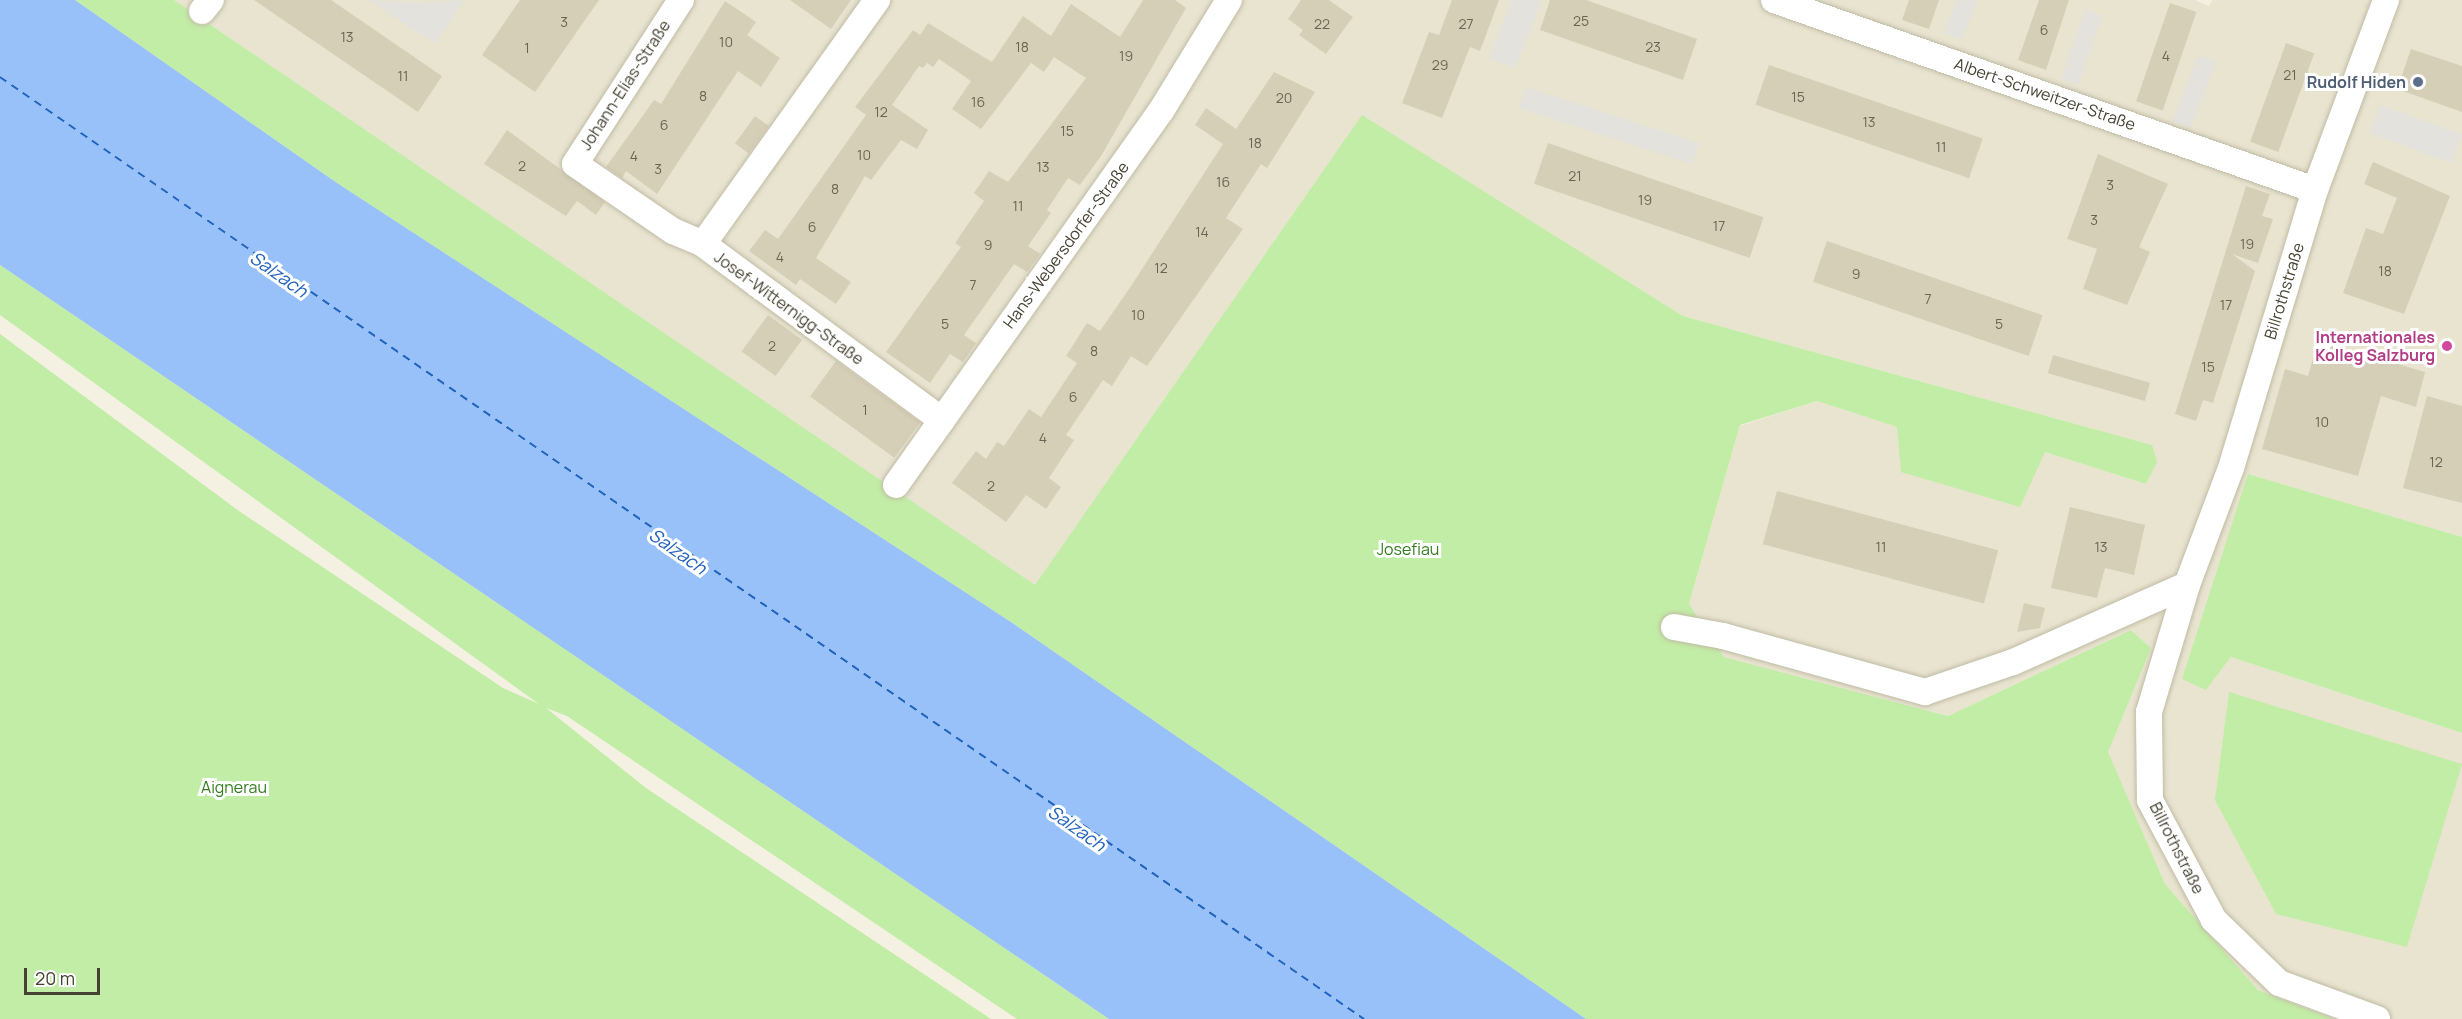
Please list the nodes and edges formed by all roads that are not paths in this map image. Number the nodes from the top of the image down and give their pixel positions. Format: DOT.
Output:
graph roads {
  1 [pos="681,0"];
  2 [pos="877,0"];
  3 [pos="1774,0"];
  4 [pos="2386,0"];
  5 [pos="1220,4"];
  6 [pos="2315,190"];
  7 [pos="703,244"];
  8 [pos="942,420"];
  9 [pos="896,485"];
  10 [pos="2187,585"];
  11 [pos="1674,627"];
  12 [pos="2377,1019"];
  1 -- 7 [label="street, Johann-Elias-Straße"];
  2 -- 7 [label="street, Josef-Witternigg-Straße"];
  3 -- 6 [label="street, Albert-Schweitzer-Straße"];
  4 -- 6 [label="street, Billrothstraße"];
  5 -- 8 [label="street, Hans-Webersdorfer-Straße"];
  6 -- 10 [label="street, Billrothstraße"];
  7 -- 8 [label="street, Josef-Witternigg-Straße"];
  8 -- 9 [label="street, Hans-Webersdorfer-Straße"];
  10 -- 11 [label="street"];
  10 -- 12 [label="street, Billrothstraße"];
}
